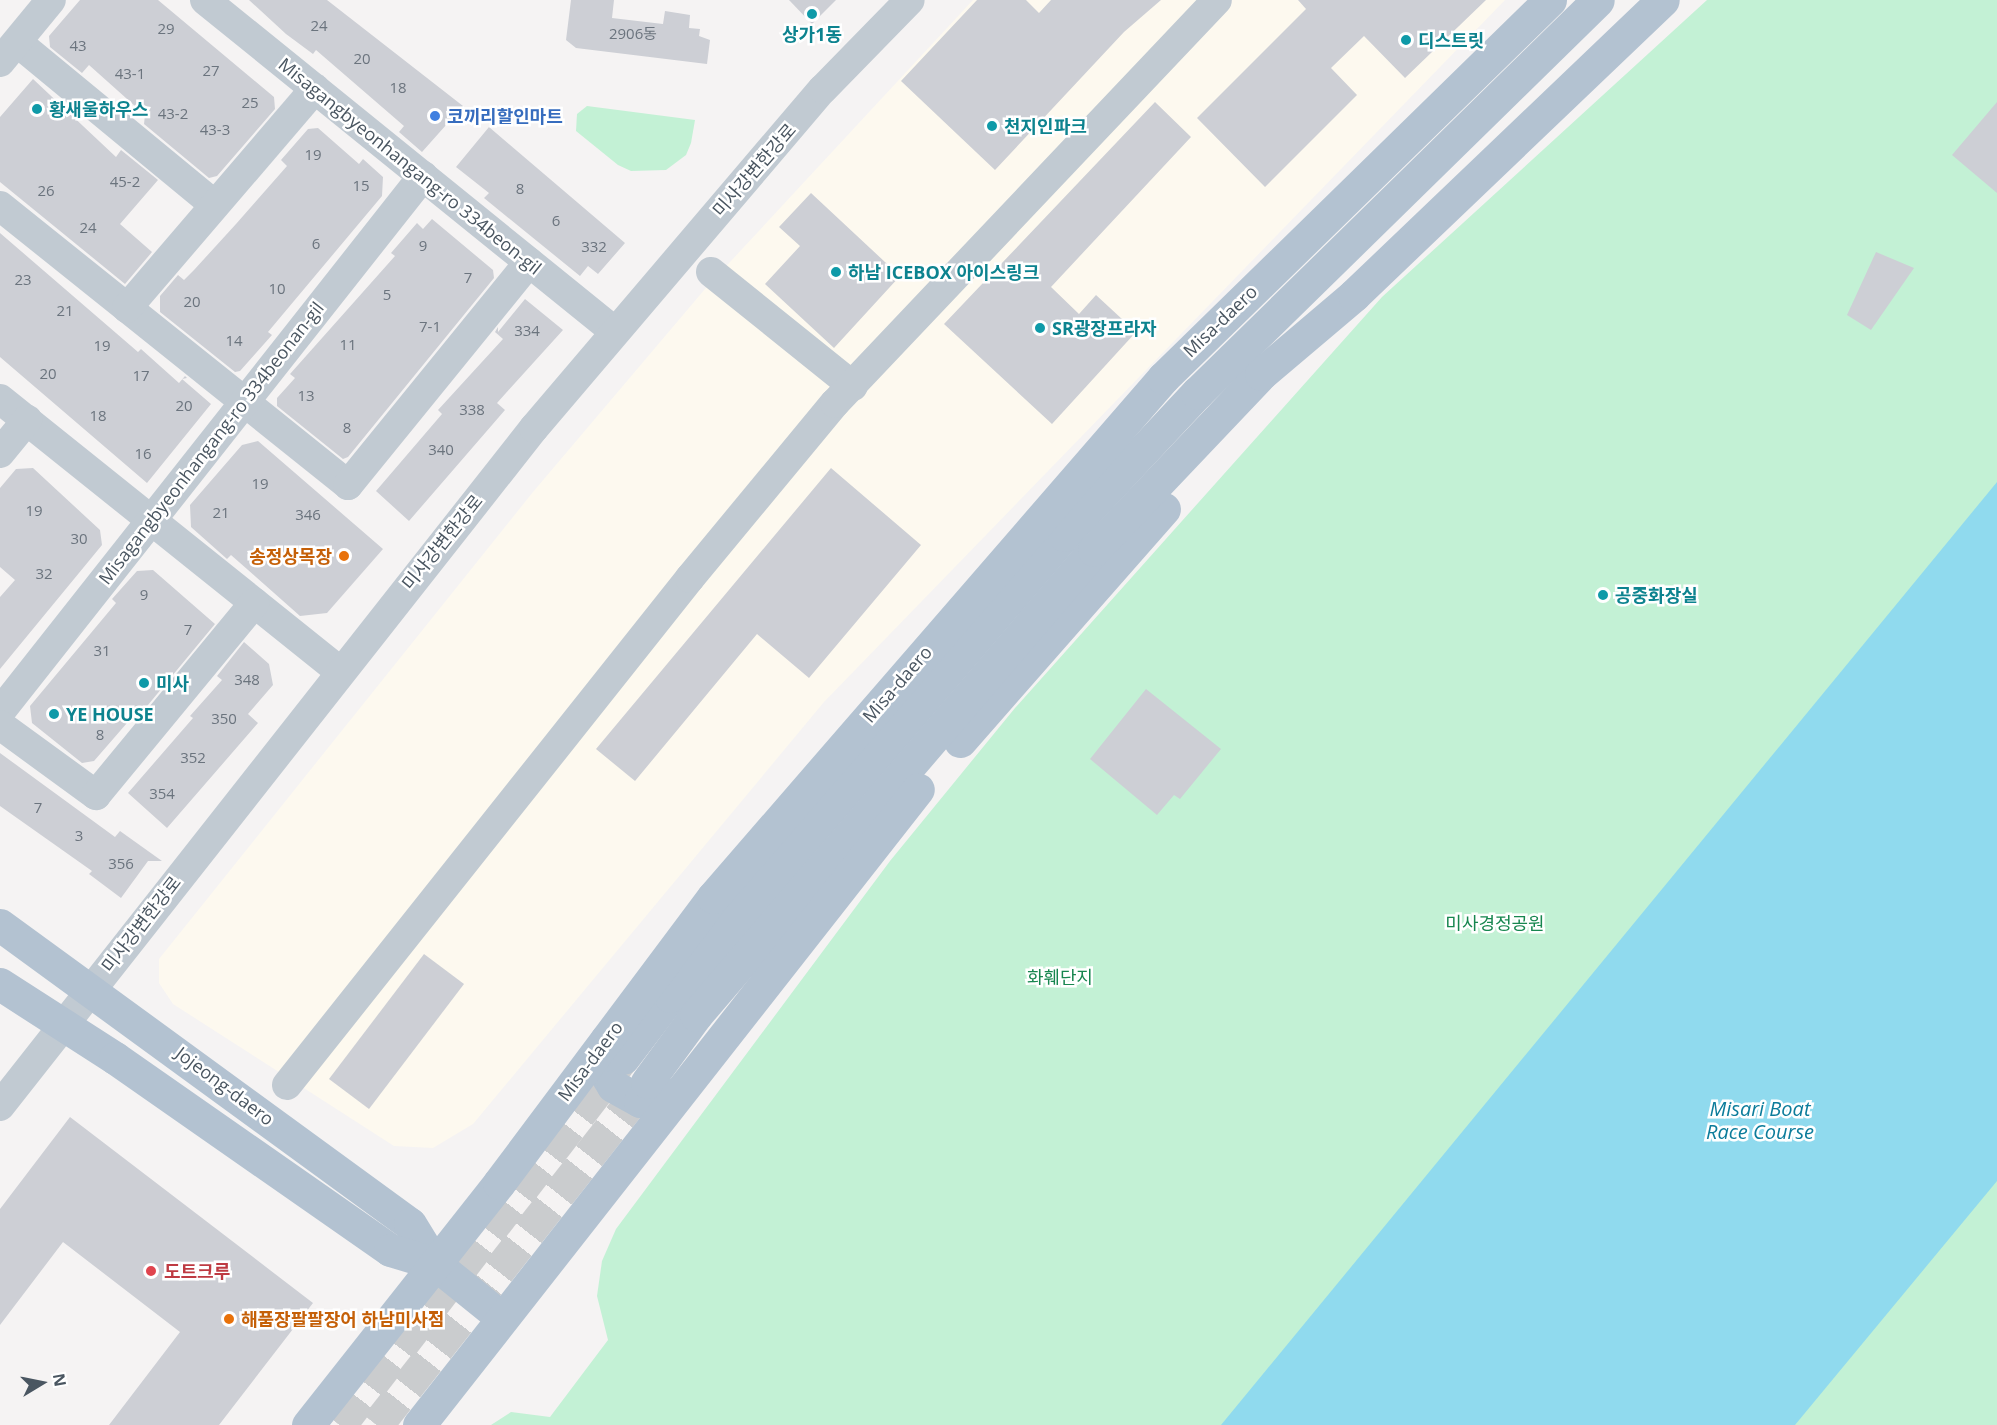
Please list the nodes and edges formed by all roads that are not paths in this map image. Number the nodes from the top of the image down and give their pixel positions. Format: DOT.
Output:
graph roads {
  1 [pos="51,0"];
  2 [pos="204,0"];
  3 [pos="910,0"];
  4 [pos="1217,0"];
  5 [pos="1550,0"];
  6 [pos="1598,0"];
  7 [pos="1663,0"];
  8 [pos="8,52"];
  9 [pos="315,89"];
  10 [pos="423,177"];
  11 [pos="215,205"];
  12 [pos="0,206"];
  13 [pos="529,262"];
  14 [pos="711,272"];
  15 [pos="1354,295"];
  16 [pos="127,308"];
  17 [pos="614,331"];
  18 [pos="853,386"];
  19 [pos="0,399"];
  20 [pos="243,402"];
  21 [pos="27,420"];
  22 [pos="0,453"];
  23 [pos="150,519"];
  24 [pos="254,603"];
  25 [pos="340,670"];
  26 [pos="0,712"];
  27 [pos="0,725"];
  28 [pos="0,925"];
  29 [pos="0,984"];
  30 [pos="90,988"];
  31 [pos="63,1023"];
  32 [pos="614,1049"];
  33 [pos="646,1082"];
  34 [pos="287,1085"];
  35 [pos="687,1085"];
  36 [pos="0,1106"];
  37 [pos="434,1263"];
  38 [pos="501,1317"];
  39 [pos="309,1425"];
  40 [pos="419,1425"];
  1 -- 8 [label="street"];
  2 -- 9 [label="street, Misagangbyeonhangang-ro 334beon-gil"];
  3 -- 17 [label="street, 미사강변한강로"];
  4 -- 18 [label="street"];
  5 -- 32 [label="main road, Misa-daero"];
  6 -- 32 [label="main road, Misa-daero"];
  7 -- 15 [label="main road"];
  8 -- 11 [label="street"];
  9 -- 10 [label="street, Misagangbyeonhangang-ro 334beon-gil"];
  9 -- 11 [label="street"];
  10 -- 13 [label="street, Misagangbyeonhangang-ro 334beon-gil"];
  10 -- 20 [label="street, Misagangbyeonhangang-ro 334beonan-gil"];
  11 -- 16 [label="street"];
  12 -- 16 [label="street"];
  13 -- 17 [label="street, Misagangbyeonhangang-ro 334beon-gil"];
  13 -- 20 [label="street"];
  14 -- 18 [label="street"];
  15 -- 33 [label="main road"];
  15 -- 35 [label="main road"];
  16 -- 20 [label="street"];
  17 -- 25 [label="street, 미사강변한강로"];
  18 -- 34 [label="street"];
  19 -- 21 [label="street"];
  20 -- 23 [label="street, Misagangbyeonhangang-ro 334beonan-gil"];
  21 -- 22 [label="street"];
  21 -- 23 [label="street"];
  23 -- 24 [label="street"];
  23 -- 26 [label="street, Misagangbyeonhangang-ro 334beonan-gil"];
  24 -- 25 [label="street"];
  24 -- 27 [label="street"];
  25 -- 30 [label="street, 미사강변한강로"];
  28 -- 30 [label="main road, Jojeong-daero"];
  29 -- 31 [label="main road, Jojeong-daero"];
  30 -- 31 [label="street, 미사강변한강로"];
  30 -- 37 [label="main road, Jojeong-daero"];
  31 -- 36 [label="street, 미사강변한강로"];
  31 -- 37 [label="main road, Jojeong-daero"];
  32 -- 35 [label="main road"];
  32 -- 37 [label="main road, Misa-daero"];
  35 -- 38 [label="main road"];
  37 -- 38 [label="main road, Jojeong-daero"];
  37 -- 39 [label="main road, Misa-daero"];
  38 -- 40 [label="main road"];
}
